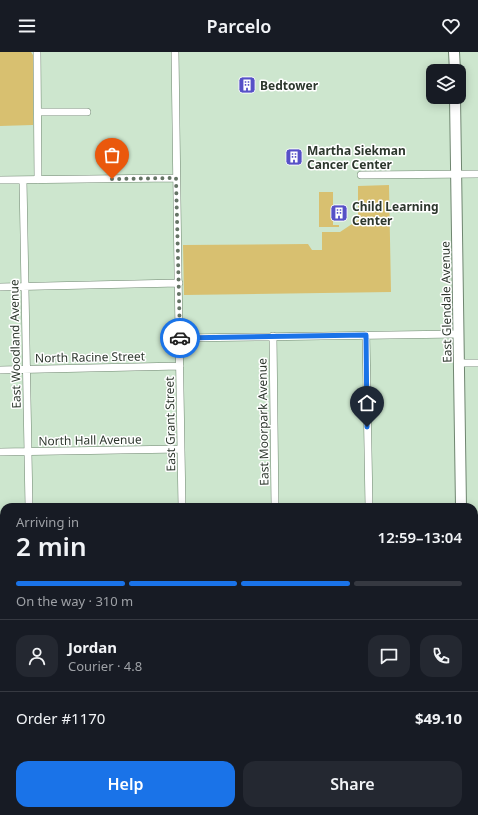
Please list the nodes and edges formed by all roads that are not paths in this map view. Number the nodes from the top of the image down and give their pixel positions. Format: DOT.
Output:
graph roads {
  1 [pos="37,52"];
  2 [pos="174,52"];
  3 [pos="454,52"];
  4 [pos="455,64"];
  5 [pos="455,104"];
  6 [pos="38,112"];
  7 [pos="87,112"];
  8 [pos="457,174"];
  9 [pos="478,174"];
  10 [pos="361,175"];
  11 [pos="176,178"];
  12 [pos="0,180"];
  13 [pos="22,180"];
  14 [pos="38,180"];
  15 [pos="179,283"];
  16 [pos="0,287"];
  17 [pos="25,287"];
  18 [pos="459,334"];
  19 [pos="366,335"];
  20 [pos="273,336"];
  21 [pos="180,338"];
  22 [pos="460,363"];
  23 [pos="478,363"];
  24 [pos="180,366"];
  25 [pos="27,369"];
  26 [pos="0,370"];
  27 [pos="181,449"];
  28 [pos="0,452"];
  29 [pos="28,452"];
  30 [pos="29,503"];
  31 [pos="182,503"];
  32 [pos="275,503"];
  33 [pos="369,503"];
  34 [pos="461,503"];
  1 -- 6 [label="street"];
  2 -- 11 [label="street, East Grant Street"];
  3 -- 4 [label="street"];
  5 -- 8 [label="street, East Glendale Avenue"];
  6 -- 7 [label="street"];
  6 -- 14 [label="street"];
  8 -- 9 [label="street"];
  8 -- 10 [label="street"];
  8 -- 18 [label="street, East Glendale Avenue"];
  11 -- 14 [label="street"];
  11 -- 15 [label="street, East Grant Street"];
  12 -- 13 [label="street"];
  13 -- 14 [label="street"];
  13 -- 17 [label="street, East Woodland Avenue"];
  15 -- 17 [label="street"];
  15 -- 21 [label="street, East Grant Street"];
  16 -- 17 [label="street"];
  17 -- 25 [label="street, East Woodland Avenue"];
  18 -- 19 [label="street"];
  18 -- 22 [label="street, East Glendale Avenue"];
  19 -- 20 [label="street"];
  19 -- 33 [label="street"];
  20 -- 21 [label="street"];
  20 -- 32 [label="street, East Moorpark Avenue"];
  21 -- 24 [label="street, East Grant Street"];
  22 -- 23 [label="street"];
  22 -- 34 [label="street, East Glendale Avenue"];
  24 -- 25 [label="street, North Racine Street"];
  24 -- 27 [label="street, East Grant Street"];
  25 -- 26 [label="street, North Racine Street"];
  25 -- 29 [label="street, East Woodland Avenue"];
  27 -- 29 [label="street, North Hall Avenue"];
  27 -- 31 [label="street, East Grant Street"];
  28 -- 29 [label="street, North Hall Avenue"];
  29 -- 30 [label="street, East Woodland Avenue"];
}
